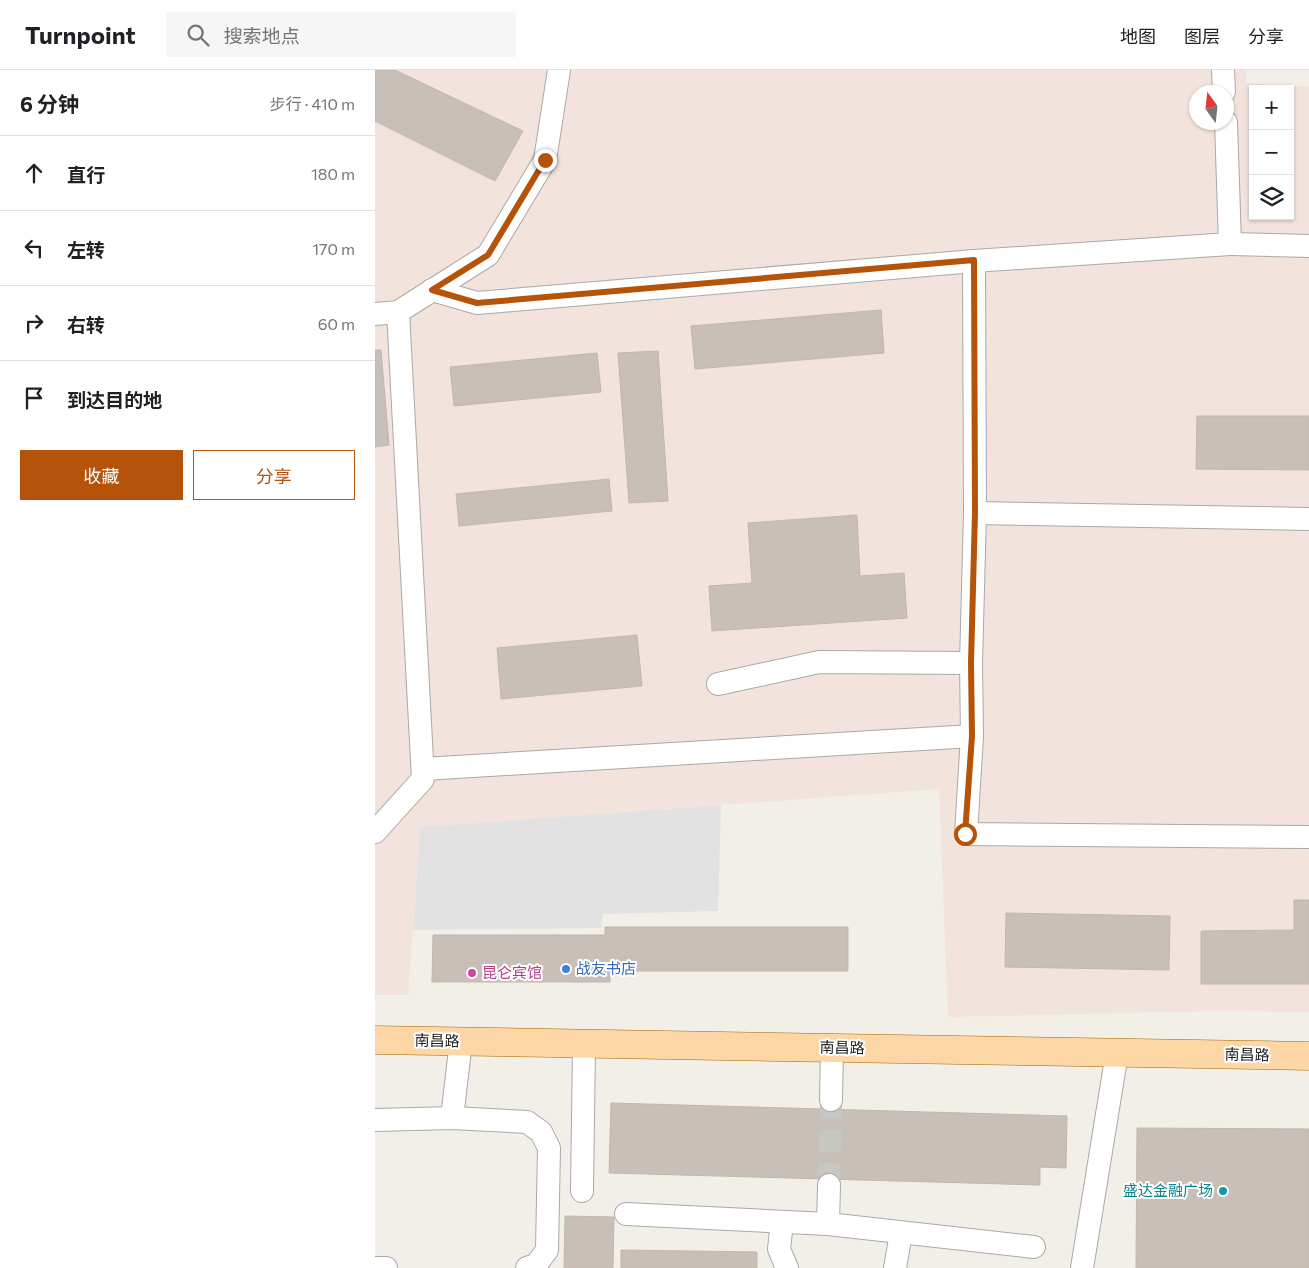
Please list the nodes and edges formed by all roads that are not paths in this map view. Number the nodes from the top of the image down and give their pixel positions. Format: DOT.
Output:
graph roads {
  1 [pos="559,70"];
  2 [pos="1223,70"];
  3 [pos="1224,85"];
  4 [pos="1226,130"];
  5 [pos="1230,244"];
  6 [pos="1309,246"];
  7 [pos="974,260"];
  8 [pos="432,290"];
  9 [pos="398,312"];
  10 [pos="375,314"];
  11 [pos="975,513"];
  12 [pos="1309,519"];
  13 [pos="971,663"];
  14 [pos="719,684"];
  15 [pos="972,736"];
  16 [pos="423,769"];
  17 [pos="375,832"];
  18 [pos="1309,837"];
  19 [pos="375,1040"];
  20 [pos="461,1041"];
  21 [pos="584,1044"];
  22 [pos="832,1048"];
  23 [pos="1117,1053"];
  24 [pos="1309,1056"];
  25 [pos="831,1100"];
  26 [pos="452,1118"];
  27 [pos="375,1120"];
  28 [pos="829,1185"];
  29 [pos="582,1191"];
  30 [pos="626,1214"];
  31 [pos="782,1222"];
  32 [pos="827,1224"];
  33 [pos="901,1232"];
  34 [pos="1034,1247"];
  35 [pos="375,1268"];
  36 [pos="386,1268"];
  37 [pos="527,1268"];
  38 [pos="787,1268"];
  39 [pos="895,1268"];
  40 [pos="1082,1268"];
  1 -- 8 [label="street"];
  2 -- 3 [label="street"];
  4 -- 5 [label="street"];
  5 -- 6 [label="street"];
  5 -- 7 [label="street"];
  7 -- 8 [label="street"];
  7 -- 11 [label="street"];
  8 -- 9 [label="street"];
  9 -- 10 [label="street"];
  9 -- 16 [label="street"];
  11 -- 12 [label="street"];
  11 -- 13 [label="street"];
  13 -- 14 [label="street"];
  13 -- 15 [label="street"];
  15 -- 16 [label="street"];
  15 -- 18 [label="street"];
  16 -- 17 [label="street"];
  19 -- 20 [label="main road, 南昌路"];
  20 -- 21 [label="main road, 南昌路"];
  20 -- 26 [label="street"];
  21 -- 22 [label="main road, 南昌路"];
  21 -- 29 [label="street"];
  22 -- 23 [label="main road, 南昌路"];
  22 -- 25 [label="street"];
  23 -- 24 [label="main road, 南昌路"];
  23 -- 40 [label="street"];
  26 -- 27 [label="street"];
  26 -- 37 [label="street"];
  28 -- 32 [label="street"];
  30 -- 31 [label="street"];
  31 -- 32 [label="street"];
  31 -- 38 [label="street"];
  32 -- 33 [label="street"];
  33 -- 34 [label="street"];
  33 -- 39 [label="street"];
  35 -- 36 [label="street"];
}
